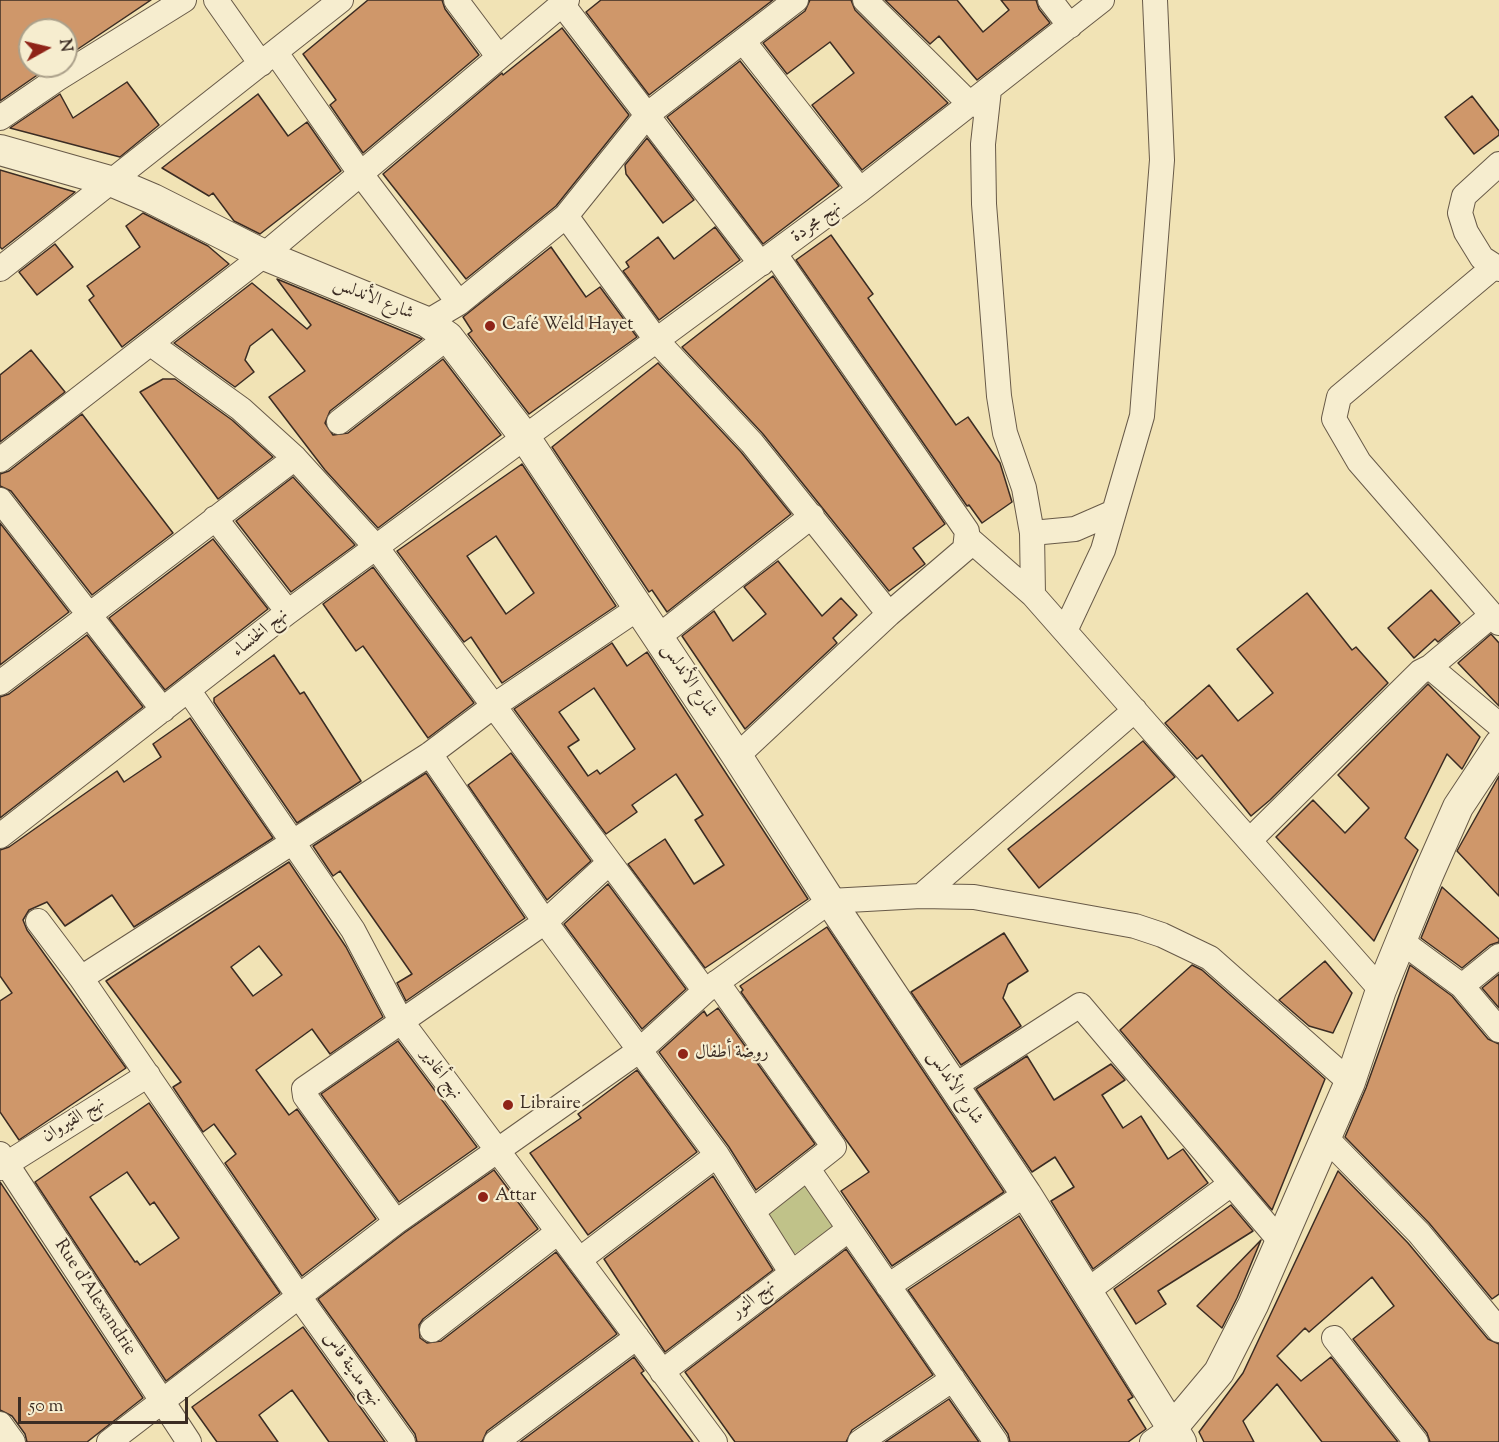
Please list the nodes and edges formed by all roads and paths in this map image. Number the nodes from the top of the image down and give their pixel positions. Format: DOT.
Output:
graph roads {
  1 [pos="184,0"];
  2 [pos="216,0"];
  3 [pos="341,0"];
  4 [pos="456,0"];
  5 [pos="796,0"];
  6 [pos="865,0"];
  7 [pos="1050,0"];
  8 [pos="1102,0"];
  9 [pos="1155,0"];
  10 [pos="564,2"];
  11 [pos="1070,26"];
  12 [pos="743,41"];
  13 [pos="498,56"];
  14 [pos="268,58"];
  15 [pos="980,98"];
  16 [pos="648,114"];
  17 [pos="0,118"];
  18 [pos="0,150"];
  19 [pos="1499,164"];
  20 [pos="360,173"];
  21 [pos="113,182"];
  22 [pos="860,190"];
  23 [pos="566,216"];
  24 [pos="264,255"];
  25 [pos="768,259"];
  26 [pos="1497,267"];
  27 [pos="0,269"];
  28 [pos="459,303"];
  29 [pos="437,329"];
  30 [pos="657,341"];
  31 [pos="151,344"];
  32 [pos="339,422"];
  33 [pos="524,436"];
  34 [pos="295,458"];
  35 [pos="0,460"];
  36 [pos="0,500"];
  37 [pos="1114,512"];
  38 [pos="812,516"];
  39 [pos="215,518"];
  40 [pos="1032,533"];
  41 [pos="968,538"];
  42 [pos="376,547"];
  43 [pos="1033,595"];
  44 [pos="637,609"];
  45 [pos="288,612"];
  46 [pos="889,614"];
  47 [pos="89,615"];
  48 [pos="1495,619"];
  49 [pos="1065,631"];
  50 [pos="658,637"];
  51 [pos="1431,667"];
  52 [pos="0,684"];
  53 [pos="189,691"];
  54 [pos="495,705"];
  55 [pos="163,710"];
  56 [pos="1135,710"];
  57 [pos="1499,725"];
  58 [pos="1499,745"];
  59 [pos="430,754"];
  60 [pos="737,756"];
  61 [pos="0,836"];
  62 [pos="1250,840"];
  63 [pos="293,843"];
  64 [pos="609,863"];
  65 [pos="921,896"];
  66 [pos="830,901"];
  67 [pos="38,921"];
  68 [pos="544,922"];
  69 [pos="1401,941"];
  70 [pos="1499,956"];
  71 [pos="81,978"];
  72 [pos="1462,986"];
  73 [pos="711,987"];
  74 [pos="1381,990"];
  75 [pos="401,1021"];
  76 [pos="1499,1030"];
  77 [pos="640,1050"];
  78 [pos="148,1075"];
  79 [pos="1350,1082"];
  80 [pos="953,1087"];
  81 [pos="1326,1138"];
  82 [pos="495,1149"];
  83 [pos="717,1155"];
  84 [pos="2,1162"];
  85 [pos="808,1169"];
  86 [pos="1231,1184"];
  87 [pos="1026,1194"];
  88 [pos="753,1211"];
  89 [pos="396,1222"];
  90 [pos="848,1230"];
  91 [pos="558,1232"];
  92 [pos="1281,1242"];
  93 [pos="579,1260"];
  94 [pos="791,1272"];
  95 [pos="888,1286"];
  96 [pos="1088,1291"];
  97 [pos="300,1298"];
  98 [pos="432,1330"];
  99 [pos="1499,1330"];
  100 [pos="637,1337"];
  101 [pos="1334,1338"];
  102 [pos="662,1372"];
  103 [pos="952,1379"];
  104 [pos="162,1402"];
  105 [pos="0,1424"];
  106 [pos="1169,1437"];
  107 [pos="12,1442"];
  108 [pos="109,1442"];
  109 [pos="189,1442"];
  110 [pos="403,1442"];
  111 [pos="496,1442"];
  112 [pos="715,1442"];
  113 [pos="860,1442"];
  114 [pos="996,1442"];
  115 [pos="1415,1442"];
  1 -- 17 [label="street"];
  2 -- 14 [label="street"];
  3 -- 14 [label="street"];
  4 -- 13 [label="street"];
  5 -- 12 [label="street"];
  6 -- 15 [label="street"];
  7 -- 11 [label="street"];
  8 -- 11 [label="street, نهج مجردة"];
  9 -- 37 [label="street"];
  10 -- 13 [label="street"];
  10 -- 16 [label="street"];
  11 -- 15 [label="street, نهج مجردة"];
  12 -- 16 [label="street"];
  12 -- 22 [label="street"];
  13 -- 20 [label="street"];
  14 -- 20 [label="street"];
  14 -- 21 [label="street"];
  15 -- 22 [label="street, نهج مجردة"];
  15 -- 40 [label="street"];
  16 -- 23 [label="street"];
  16 -- 25 [label="street"];
  18 -- 21 [label="street, شارع الأندلس"];
  19 -- 26 [label="street"];
  20 -- 24 [label="street"];
  20 -- 28 [label="street"];
  21 -- 24 [label="street, شارع الأندلس"];
  21 -- 27 [label="street"];
  22 -- 25 [label="street, نهج مجردة"];
  23 -- 28 [label="street"];
  23 -- 30 [label="street"];
  24 -- 29 [label="street, شارع الأندلس"];
  24 -- 31 [label="street"];
  25 -- 30 [label="street, نهج مجردة"];
  25 -- 41 [label="street"];
  26 -- 48 [label="street"];
  28 -- 29 [label="street"];
  29 -- 32 [label="street"];
  29 -- 33 [label="street, شارع الأندلس"];
  30 -- 33 [label="street, نهج مجردة"];
  30 -- 38 [label="street"];
  31 -- 34 [label="street"];
  31 -- 35 [label="street"];
  33 -- 42 [label="street, نهج الخنساء"];
  33 -- 44 [label="street, شارع الأندلس"];
  34 -- 39 [label="street"];
  34 -- 42 [label="street"];
  36 -- 47 [label="street"];
  37 -- 40 [label="street"];
  37 -- 49 [label="street"];
  38 -- 46 [label="street"];
  38 -- 50 [label="street"];
  39 -- 45 [label="street"];
  39 -- 47 [label="street"];
  40 -- 43 [label="street"];
  41 -- 43 [label="street"];
  41 -- 46 [label="street"];
  42 -- 45 [label="street, نهج الخنساء"];
  42 -- 54 [label="street"];
  43 -- 49 [label="street"];
  44 -- 50 [label="street, شارع الأندلس"];
  44 -- 54 [label="street"];
  45 -- 53 [label="street, نهج الخنساء"];
  46 -- 60 [label="street"];
  47 -- 52 [label="street"];
  47 -- 55 [label="street"];
  48 -- 51 [label="street"];
  49 -- 56 [label="street"];
  50 -- 60 [label="street, شارع الأندلس"];
  51 -- 57 [label="street"];
  51 -- 62 [label="street"];
  53 -- 55 [label="street, نهج الخنساء"];
  53 -- 63 [label="street, نهج أغادير"];
  54 -- 59 [label="street"];
  54 -- 64 [label="street"];
  55 -- 61 [label="street, نهج الخنساء"];
  56 -- 62 [label="street"];
  56 -- 65 [label="street"];
  58 -- 69 [label="street"];
  59 -- 63 [label="street"];
  59 -- 68 [label="street"];
  60 -- 66 [label="street, شارع الأندلس"];
  62 -- 74 [label="street"];
  63 -- 71 [label="street"];
  63 -- 75 [label="street, نهج أغادير"];
  64 -- 68 [label="street"];
  64 -- 73 [label="street"];
  65 -- 66 [label="street"];
  65 -- 79 [label="street"];
  66 -- 73 [label="street"];
  66 -- 80 [label="street, شارع الأندلس"];
  67 -- 71 [label="street, نهج مدينة فاس"];
  68 -- 75 [label="street"];
  68 -- 77 [label="street"];
  69 -- 72 [label="street"];
  69 -- 74 [label="street"];
  70 -- 72 [label="street"];
  71 -- 78 [label="street, نهج مدينة فاس"];
  72 -- 76 [label="street"];
  73 -- 77 [label="street"];
  73 -- 85 [label="street"];
  74 -- 79 [label="street"];
  75 -- 82 [label="street, نهج أغادير"];
  75 -- 89 [label="street"];
  77 -- 82 [label="street"];
  77 -- 83 [label="street"];
  78 -- 84 [label="street, نهج القيروان"];
  78 -- 97 [label="street, نهج مدينة فاس"];
  79 -- 81 [label="street"];
  80 -- 86 [label="street"];
  80 -- 87 [label="street, شارع الأندلس"];
  81 -- 92 [label="street"];
  81 -- 99 [label="street"];
  82 -- 89 [label="street"];
  82 -- 91 [label="street, نهج أغادير"];
  83 -- 88 [label="street"];
  83 -- 93 [label="street"];
  84 -- 104 [label="street, Rue d'Alexandrie"];
  85 -- 88 [label="street"];
  85 -- 90 [label="street"];
  86 -- 92 [label="street"];
  86 -- 96 [label="street"];
  87 -- 95 [label="street"];
  87 -- 96 [label="street, شارع الأندلس"];
  88 -- 94 [label="street"];
  89 -- 97 [label="street"];
  90 -- 94 [label="street, نهج النور"];
  90 -- 95 [label="street"];
  91 -- 93 [label="street, نهج أغادير"];
  91 -- 98 [label="street"];
  92 -- 106 [label="street"];
  93 -- 100 [label="street, نهج أغادير"];
  94 -- 102 [label="street, نهج النور"];
  95 -- 103 [label="street"];
  96 -- 106 [label="street, شارع الأندلس"];
  97 -- 104 [label="street"];
  97 -- 110 [label="street, نهج مدينة فاس"];
  100 -- 102 [label="street, نهج أغادير"];
  100 -- 111 [label="street"];
  101 -- 115 [label="street"];
  102 -- 112 [label="street, نهج أغادير"];
  103 -- 113 [label="street"];
  103 -- 114 [label="street"];
  104 -- 108 [label="street"];
  104 -- 109 [label="street, Rue d'Alexandrie"];
  105 -- 107 [label="street"];
}
